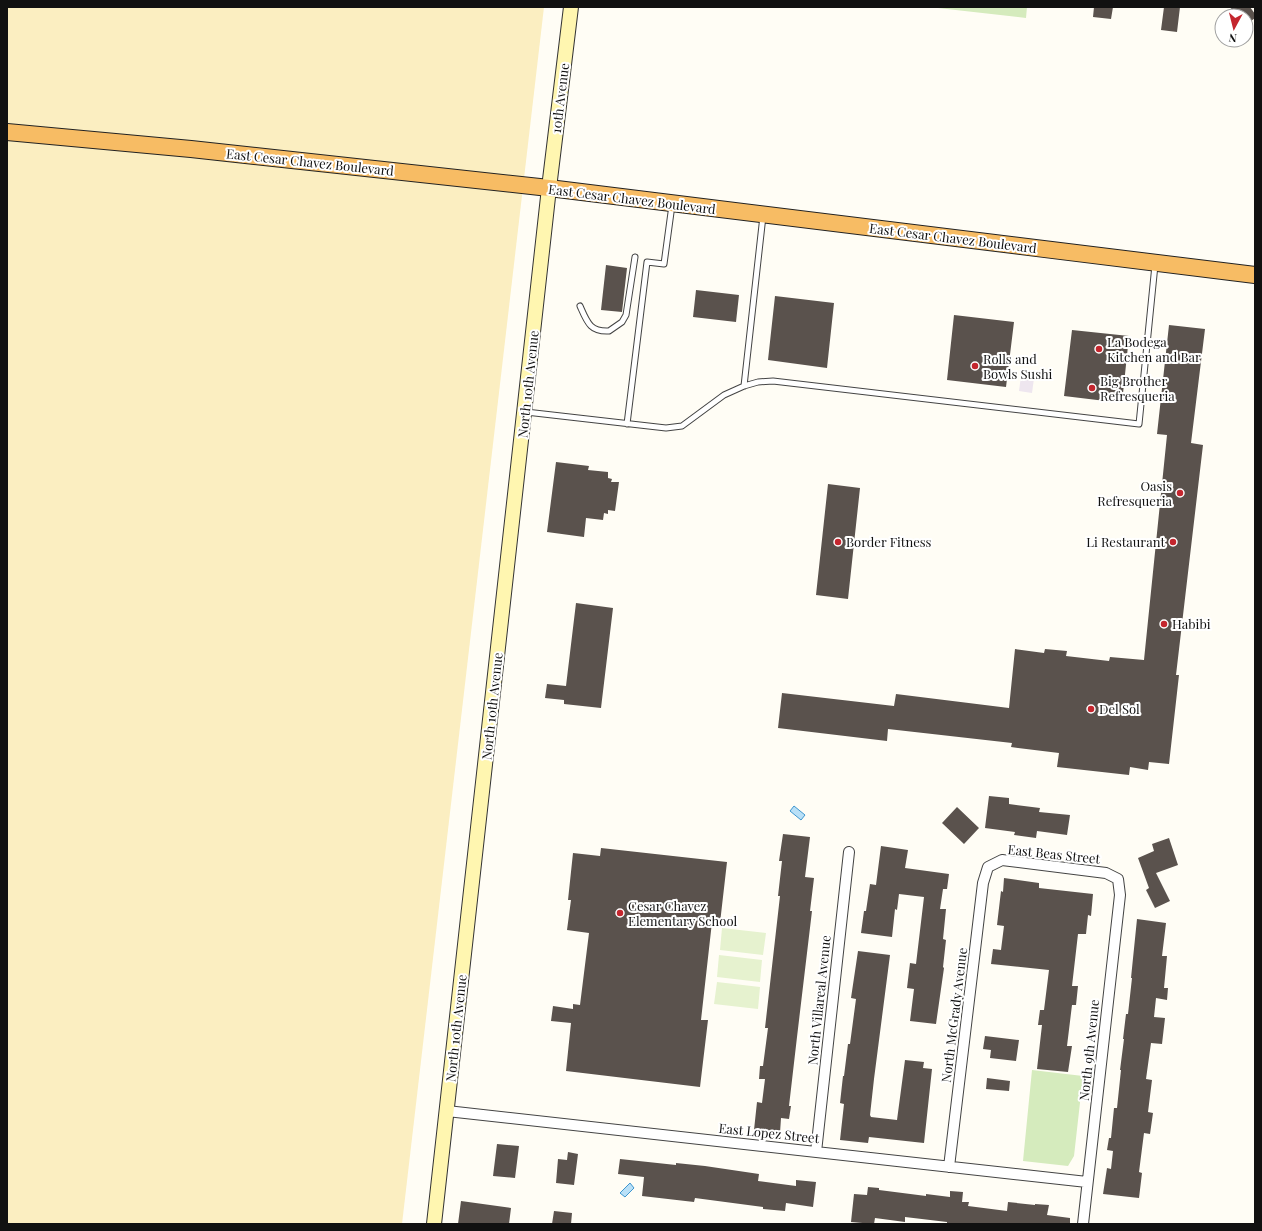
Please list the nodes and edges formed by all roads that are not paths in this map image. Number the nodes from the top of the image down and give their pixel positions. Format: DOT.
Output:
graph roads {
  1 [pos="571,7"];
  2 [pos="7,132"];
  3 [pos="549,188"];
  4 [pos="672,204"];
  5 [pos="763,215"];
  6 [pos="635,257"];
  7 [pos="1155,263"];
  8 [pos="1255,274"];
  9 [pos="580,306"];
  10 [pos="744,386"];
  11 [pos="525,412"];
  12 [pos="627,424"];
  13 [pos="848,852"];
  14 [pos="988,867"];
  15 [pos="1118,879"];
  16 [pos="447,1111"];
  17 [pos="816,1152"];
  18 [pos="949,1166"];
  19 [pos="1087,1182"];
  20 [pos="434,1224"];
  21 [pos="1083,1224"];
  1 -- 3 [label="main road, 10th Avenue"];
  2 -- 3 [label="highway, East Cesar Chavez Boulevard"];
  3 -- 4 [label="highway, East Cesar Chavez Boulevard"];
  3 -- 11 [label="main road, North 10th Avenue"];
  4 -- 5 [label="highway, East Cesar Chavez Boulevard"];
  4 -- 12 [label="lane"];
  5 -- 7 [label="highway, East Cesar Chavez Boulevard"];
  5 -- 10 [label="lane"];
  6 -- 9 [label="lane"];
  7 -- 8 [label="highway, East Cesar Chavez Boulevard"];
  7 -- 10 [label="lane"];
  10 -- 12 [label="lane"];
  11 -- 12 [label="lane"];
  11 -- 16 [label="main road, North 10th Avenue"];
  13 -- 17 [label="street, North Villareal Avenue"];
  14 -- 15 [label="street, East Beas Street"];
  14 -- 18 [label="street, North McGrady Avenue"];
  15 -- 19 [label="street, North 9th Avenue"];
  16 -- 17 [label="street, East Lopez Street"];
  16 -- 20 [label="main road, North 10th Avenue"];
  17 -- 18 [label="street, East Lopez Street"];
  18 -- 19 [label="street, East Lopez Street"];
  19 -- 21 [label="street, North 9th Avenue"];
}
